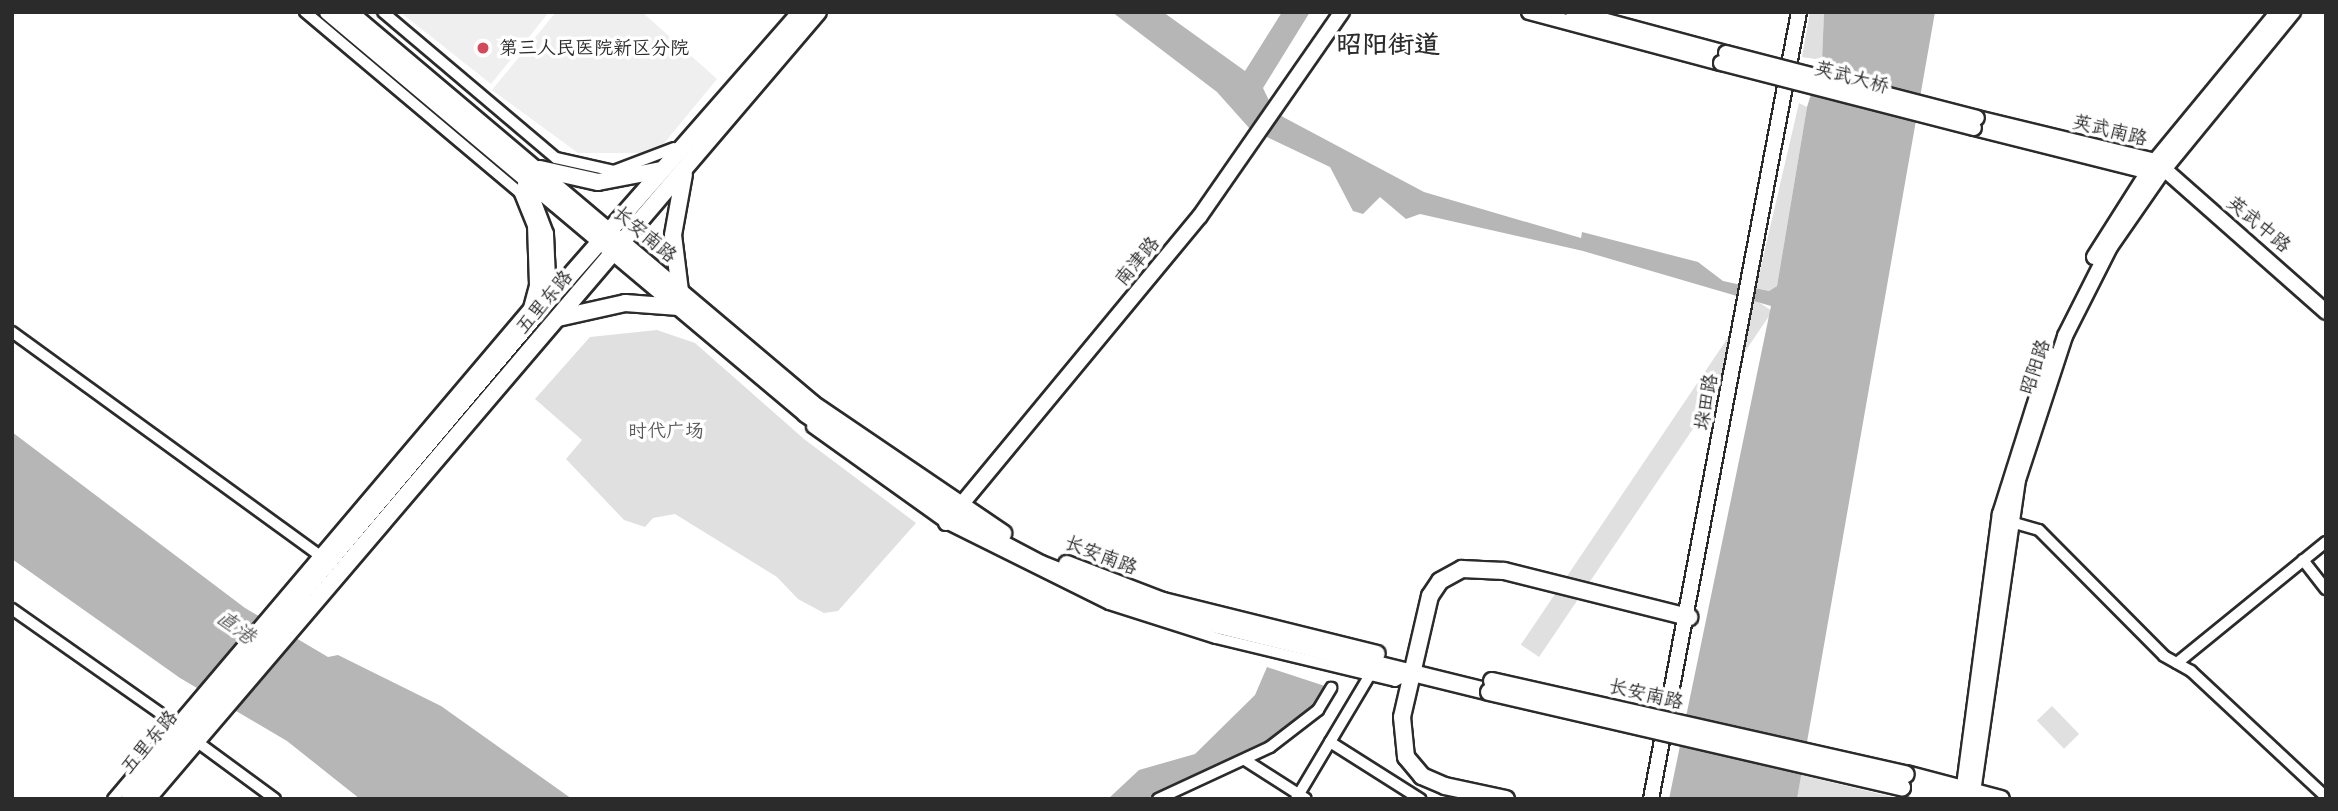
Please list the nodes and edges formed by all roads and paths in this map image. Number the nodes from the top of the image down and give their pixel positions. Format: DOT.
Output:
graph roads {
  1 [pos="305,12"];
  2 [pos="328,12"];
  3 [pos="349,12"];
  4 [pos="383,12"];
  5 [pos="790,12"];
  6 [pos="801,12"];
  7 [pos="818,12"];
  8 [pos="1342,12"];
  9 [pos="1529,12"];
  10 [pos="1573,12"];
  11 [pos="1799,12"];
  12 [pos="2278,12"];
  13 [pos="2293,12"];
  14 [pos="1724,58"];
  15 [pos="1975,123"];
  16 [pos="2158,167"];
  17 [pos="664,169"];
  18 [pos="685,169"];
  19 [pos="528,171"];
  20 [pos="2146,174"];
  21 [pos="611,242"];
  22 [pos="680,299"];
  23 [pos="540,310"];
  24 [pos="2326,312"];
  25 [pos="558,318"];
  26 [pos="691,327"];
  27 [pos="12,332"];
  28 [pos="951,515"];
  29 [pos="2011,522"];
  30 [pos="2326,542"];
  31 [pos="2302,560"];
  32 [pos="330,564"];
  33 [pos="2326,589"];
  34 [pos="12,609"];
  35 [pos="1689,617"];
  36 [pos="2177,663"];
  37 [pos="1413,667"];
  38 [pos="1370,675"];
  39 [pos="1331,688"];
  40 [pos="186,732"];
  41 [pos="1330,743"];
  42 [pos="1245,760"];
  43 [pos="1968,794"];
  44 [pos="1300,797"];
  45 [pos="2326,797"];
  46 [pos="113,799"];
  47 [pos="129,799"];
  48 [pos="147,799"];
  49 [pos="275,799"];
  50 [pos="1158,799"];
  51 [pos="1420,799"];
  52 [pos="1506,799"];
  53 [pos="1651,799"];
  54 [pos="2001,799"];
  1 -- 32 [label="street"];
  2 -- 19 [label="main road, 长安南路"];
  3 -- 19 [label="main road, 长安南路"];
  4 -- 5 [label="street"];
  6 -- 17 [label="main road, 五里东路"];
  7 -- 18 [label="main road, 五里东路"];
  8 -- 28 [label="main road, 南津路"];
  9 -- 14 [label="main road"];
  10 -- 14 [label="main road"];
  11 -- 35 [label="main road, 垛田路"];
  12 -- 16 [label="main road, 昭阳路"];
  13 -- 16 [label="main road, 昭阳路"];
  14 -- 15 [label="main road, 英武大桥, bridge"];
  15 -- 16 [label="main road, 英武南路"];
  15 -- 20 [label="main road, 英武南路"];
  16 -- 20 [label="main road, 昭阳路"];
  16 -- 24 [label="main road, 英武中路"];
  16 -- 29 [label="main road, 昭阳路"];
  17 -- 19 [label="main road"];
  17 -- 21 [label="main road, 五里东路"];
  18 -- 21 [label="main road, 五里东路"];
  18 -- 22 [label="main road"];
  19 -- 21 [label="main road, 长安南路"];
  19 -- 23 [label="main road"];
  20 -- 43 [label="main road, 昭阳路"];
  21 -- 22 [label="main road, 长安南路"];
  21 -- 23 [label="main road, 五里东路"];
  21 -- 25 [label="main road, 五里东路"];
  22 -- 25 [label="main road"];
  22 -- 28 [label="main road, 长安南路"];
  23 -- 32 [label="main road, 五里东路"];
  25 -- 32 [label="main road, 五里东路"];
  26 -- 28 [label="street"];
  27 -- 32 [label="street"];
  28 -- 37 [label="main road, 长安南路"];
  28 -- 38 [label="street"];
  29 -- 36 [label="street"];
  29 -- 43 [label="main road, 昭阳路"];
  30 -- 31 [label="street"];
  31 -- 33 [label="street"];
  31 -- 36 [label="street"];
  32 -- 40 [label="main road, 五里东路"];
  34 -- 40 [label="street"];
  35 -- 37 [label="main road"];
  35 -- 53 [label="main road, 垛田路"];
  36 -- 45 [label="street"];
  37 -- 38 [label="street"];
  37 -- 43 [label="main road, 长安南路, bridge"];
  37 -- 52 [label="main road"];
  38 -- 41 [label="street"];
  39 -- 42 [label="street"];
  40 -- 46 [label="street"];
  40 -- 47 [label="main road, 五里东路"];
  40 -- 48 [label="main road, 五里东路"];
  40 -- 49 [label="street"];
  41 -- 44 [label="street"];
  41 -- 51 [label="street"];
  42 -- 44 [label="street"];
  42 -- 50 [label="street"];
  43 -- 54 [label="main road, 长安南路"];
}
